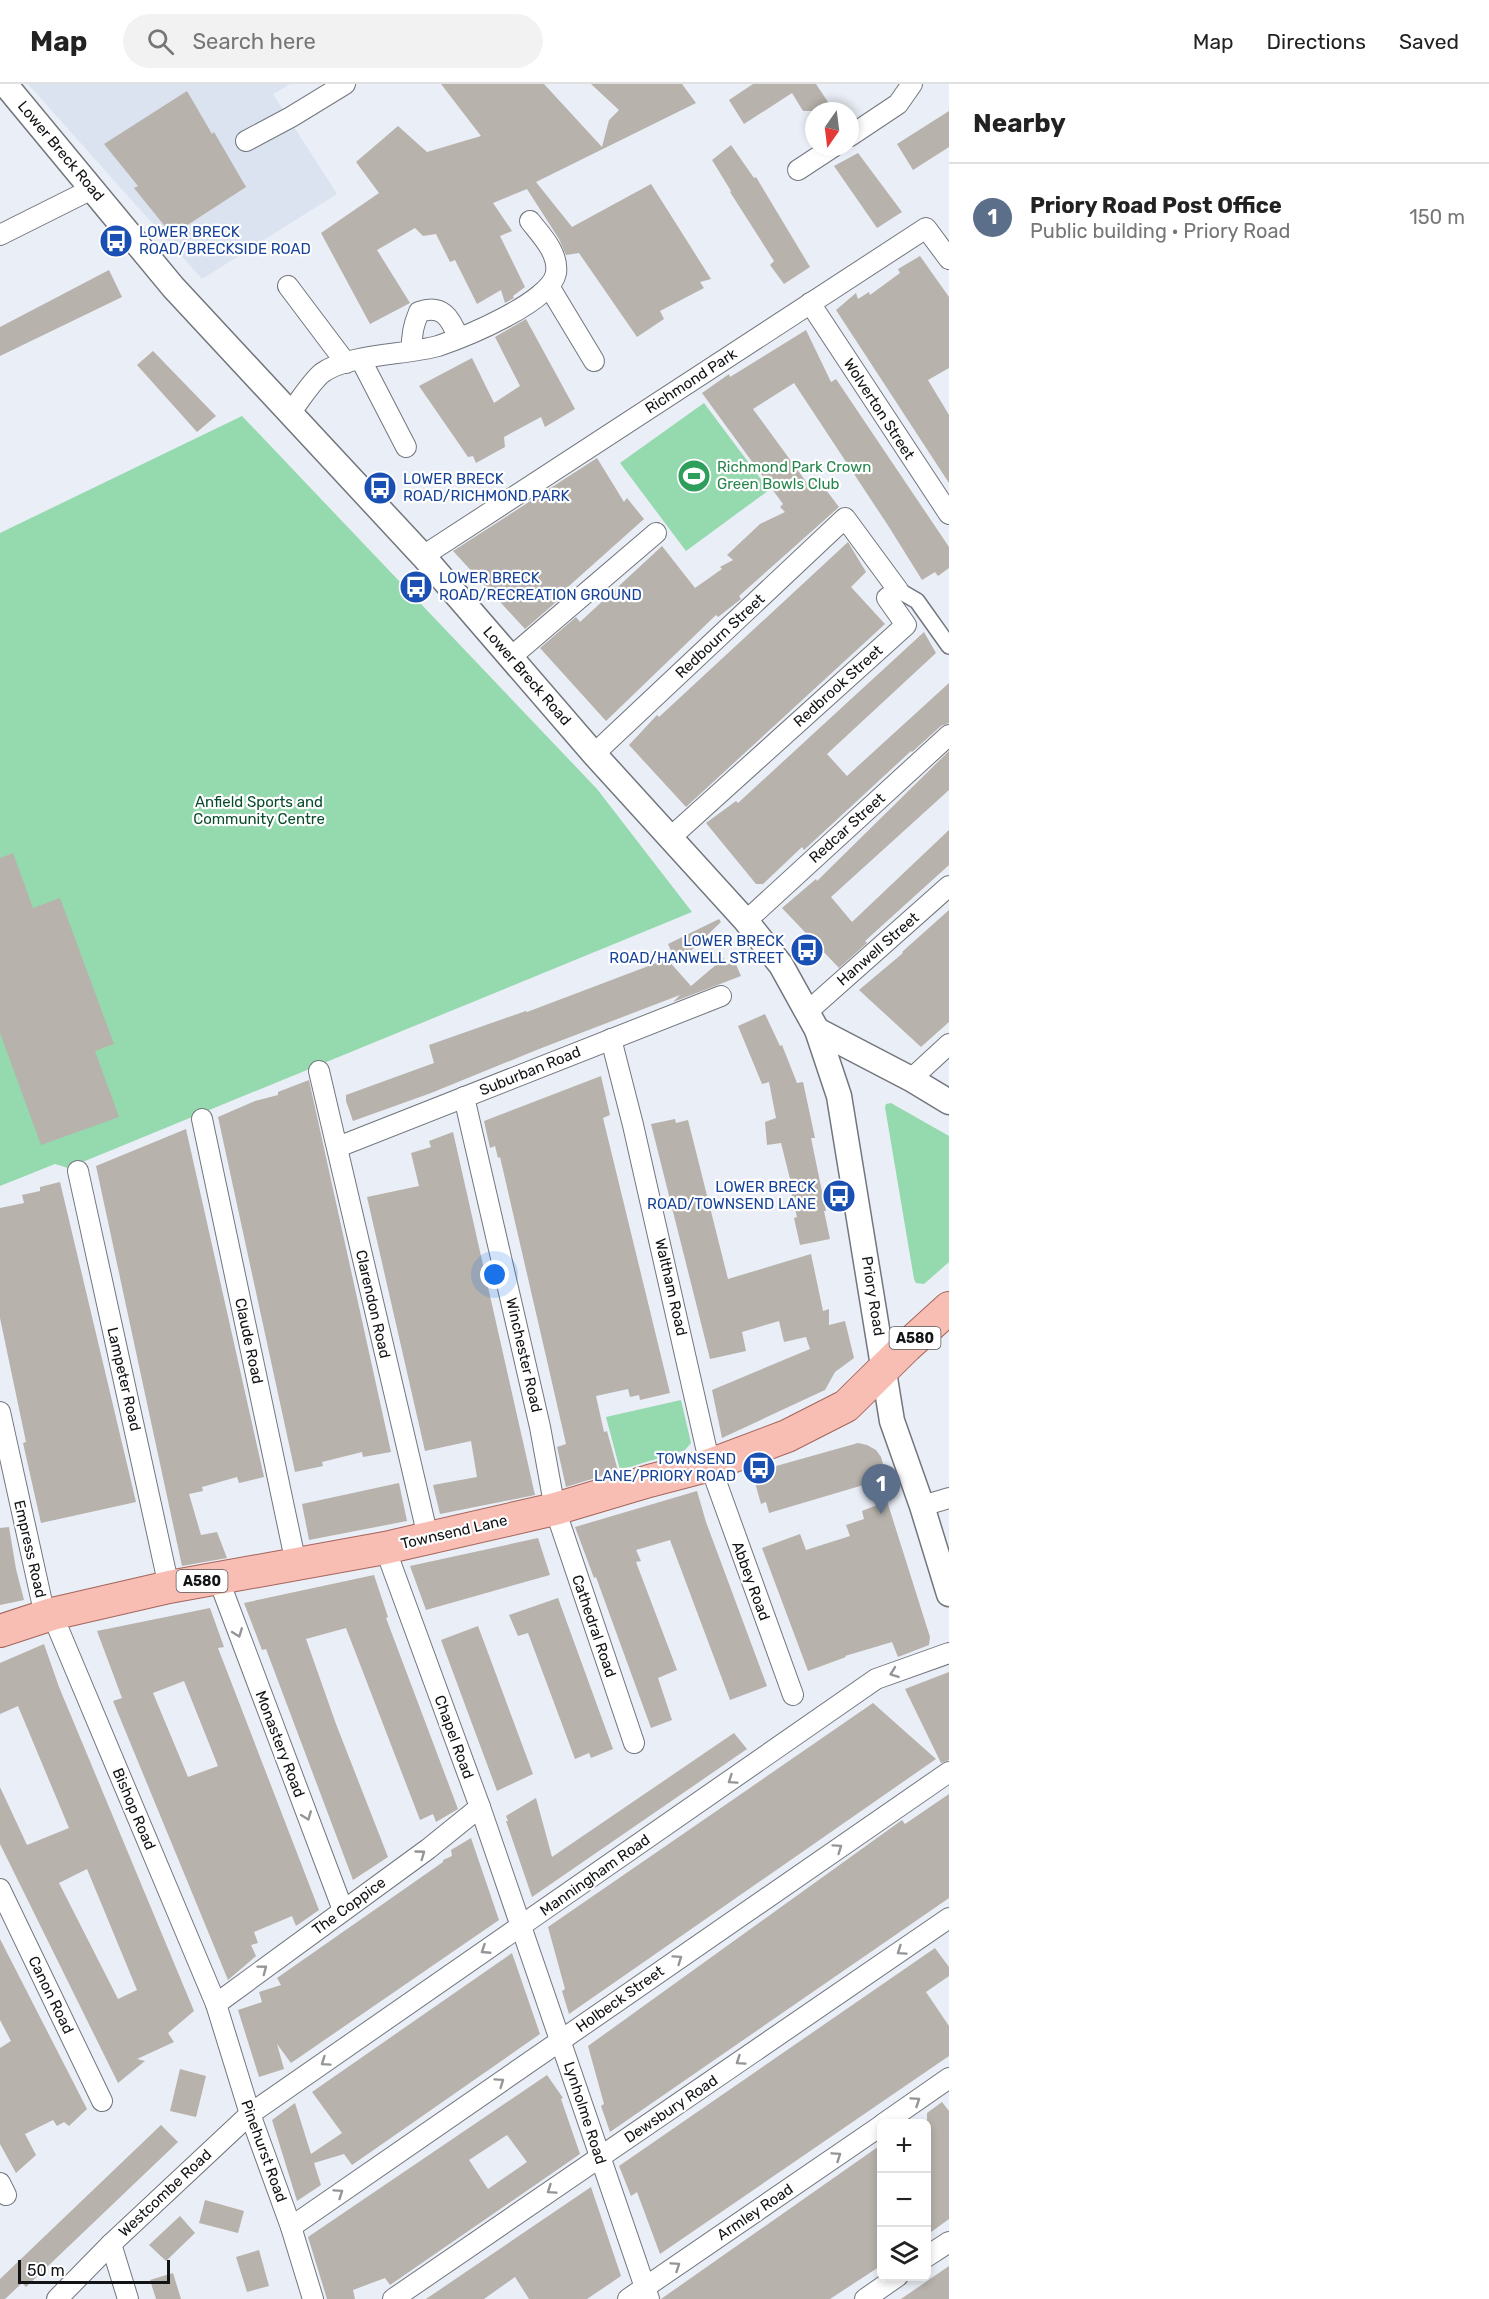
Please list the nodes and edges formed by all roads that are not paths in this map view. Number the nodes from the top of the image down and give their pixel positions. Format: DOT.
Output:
graph roads {
  1 [pos="5,84"];
  2 [pos="345,84"];
  3 [pos="912,84"];
  4 [pos="859,130"];
  5 [pos="246,141"];
  6 [pos="819,156"];
  7 [pos="798,170"];
  8 [pos="92,189"];
  9 [pos="530,221"];
  10 [pos="0,235"];
  11 [pos="949,259"];
  12 [pos="288,286"];
  13 [pos="550,288"];
  14 [pos="810,303"];
  15 [pos="458,337"];
  16 [pos="412,350"];
  17 [pos="594,361"];
  18 [pos="353,362"];
  19 [pos="290,413"];
  20 [pos="406,447"];
  21 [pos="949,514"];
  22 [pos="656,533"];
  23 [pos="423,556"];
  24 [pos="898,590"];
  25 [pos="949,646"];
  26 [pos="511,657"];
  27 [pos="949,735"];
  28 [pos="594,754"];
  29 [pos="672,837"];
  30 [pos="949,886"];
  31 [pos="746,921"];
  32 [pos="721,996"];
  33 [pos="812,1021"];
  34 [pos="611,1039"];
  35 [pos="949,1044"];
  36 [pos="319,1071"];
  37 [pos="911,1079"];
  38 [pos="464,1097"];
  39 [pos="949,1102"];
  40 [pos="202,1119"];
  41 [pos="338,1147"];
  42 [pos="78,1171"];
  43 [pos="949,1308"];
  44 [pos="883,1371"];
  45 [pos="0,1412"];
  46 [pos="710,1466"];
  47 [pos="6,1467"];
  48 [pos="949,1498"];
  49 [pos="922,1506"];
  50 [pos="555,1509"];
  51 [pos="428,1538"];
  52 [pos="385,1548"];
  53 [pos="296,1564"];
  54 [pos="218,1578"];
  55 [pos="169,1587"];
  56 [pos="949,1594"];
  57 [pos="48,1615"];
  58 [pos="0,1631"];
  59 [pos="949,1653"];
  60 [pos="793,1695"];
  61 [pos="634,1743"];
  62 [pos="949,1772"];
  63 [pos="480,1807"];
  64 [pos="0,1889"];
  65 [pos="343,1910"];
  66 [pos="949,1918"];
  67 [pos="522,1927"];
  68 [pos="216,2004"];
  69 [pos="561,2040"];
  70 [pos="949,2079"];
  71 [pos="102,2101"];
  72 [pos="250,2114"];
  73 [pos="890,2119"];
  74 [pos="877,2128"];
  75 [pos="600,2157"];
  76 [pos="291,2227"];
  77 [pos="949,2242"];
  78 [pos="111,2244"];
  79 [pos="931,2254"];
  80 [pos="892,2281"];
  81 [pos="647,2293"];
  82 [pos="57,2299"];
  83 [pos="128,2299"];
  84 [pos="313,2299"];
  85 [pos="393,2299"];
  86 [pos="628,2299"];
  87 [pos="866,2299"];
  1 -- 8 [label="street, Lower Breck Road"];
  2 -- 5 [label="street"];
  3 -- 4 [label="street"];
  6 -- 7 [label="street"];
  8 -- 10 [label="street"];
  8 -- 19 [label="street, Lower Breck Road"];
  9 -- 13 [label="street"];
  11 -- 14 [label="street, Richmond Park"];
  12 -- 18 [label="street"];
  13 -- 15 [label="street"];
  13 -- 17 [label="street"];
  14 -- 21 [label="street, Wolverton Street"];
  14 -- 23 [label="street, Richmond Park"];
  15 -- 16 [label="street"];
  15 -- 16 [label="street"];
  16 -- 18 [label="street"];
  18 -- 19 [label="street"];
  18 -- 20 [label="street"];
  19 -- 23 [label="street, Lower Breck Road"];
  22 -- 26 [label="street"];
  23 -- 26 [label="street, Lower Breck Road"];
  24 -- 25 [label="street"];
  24 -- 28 [label="street, Redbourn Street"];
  24 -- 29 [label="street, Redbrook Street"];
  26 -- 28 [label="street, Lower Breck Road"];
  27 -- 31 [label="street, Redcar Street"];
  28 -- 29 [label="street, Lower Breck Road"];
  29 -- 31 [label="street, Lower Breck Road"];
  30 -- 33 [label="street, Hanwell Street"];
  31 -- 33 [label="street, Lower Breck Road"];
  32 -- 34 [label="street, Suburban Road"];
  33 -- 37 [label="street"];
  33 -- 44 [label="street, Priory Road"];
  34 -- 38 [label="street, Suburban Road"];
  34 -- 46 [label="street, Waltham Road"];
  35 -- 37 [label="street"];
  36 -- 41 [label="street, Clarendon Road"];
  37 -- 39 [label="street"];
  38 -- 41 [label="street, Suburban Road"];
  38 -- 50 [label="street, Winchester Road"];
  40 -- 53 [label="street, Claude Road"];
  41 -- 51 [label="street, Clarendon Road"];
  42 -- 55 [label="street, Lampeter Road"];
  43 -- 44 [label="main road, A580"];
  44 -- 46 [label="main road, Townsend Lane / A580"];
  44 -- 49 [label="street, Priory Road"];
  45 -- 47 [label="street, Empress Road"];
  46 -- 50 [label="main road, Townsend Lane / A580"];
  46 -- 60 [label="street, Abbey Road"];
  47 -- 57 [label="street, Empress Road"];
  48 -- 49 [label="street"];
  49 -- 56 [label="street, Priory Road"];
  50 -- 51 [label="main road, Townsend Lane / A580"];
  50 -- 61 [label="street, Cathedral Road"];
  51 -- 52 [label="main road, Townsend Lane / A580"];
  52 -- 53 [label="main road, Townsend Lane / A580"];
  52 -- 63 [label="street, Chapel Road"];
  53 -- 54 [label="main road, Townsend Lane / A580"];
  54 -- 55 [label="main road, Townsend Lane / A580"];
  54 -- 65 [label="street, Monastery Road, one-way"];
  55 -- 57 [label="main road, Townsend Lane / A580"];
  57 -- 58 [label="main road, Townsend Lane / A580"];
  57 -- 68 [label="street, Bishop Road"];
  59 -- 67 [label="street, Manningham Road, one-way"];
  69 -- 62 [label="street, Holbeck Street, one-way"];
  65 -- 63 [label="street, The Coppice, one-way"];
  63 -- 67 [label="street, Chapel Road"];
  64 -- 71 [label="street, Canon Road"];
  68 -- 65 [label="street, The Coppice, one-way"];
  66 -- 75 [label="street, Dewsbury Road, one-way"];
  67 -- 69 [label="street, Lynholme Road"];
  67 -- 72 [label="street, Manningham Road, one-way"];
  68 -- 72 [label="street, Pinehurst Road"];
  69 -- 75 [label="street, Lynholme Road"];
  76 -- 69 [label="street, Holbeck Street, one-way"];
  73 -- 70 [label="street, Armley Road, one-way"];
  72 -- 76 [label="street, Pinehurst Road"];
  72 -- 78 [label="street, Westcombe Road"];
  81 -- 74 [label="street, Armley Road, one-way"];
  75 -- 81 [label="street, Lynholme Road"];
  75 -- 85 [label="street, Dewsbury Road, one-way"];
  76 -- 84 [label="street, Pinehurst Road"];
  77 -- 79 [label="street"];
  78 -- 82 [label="street, Westcombe Road"];
  78 -- 83 [label="street"];
  80 -- 87 [label="street"];
  81 -- 86 [label="street, Armley Road"];
}
